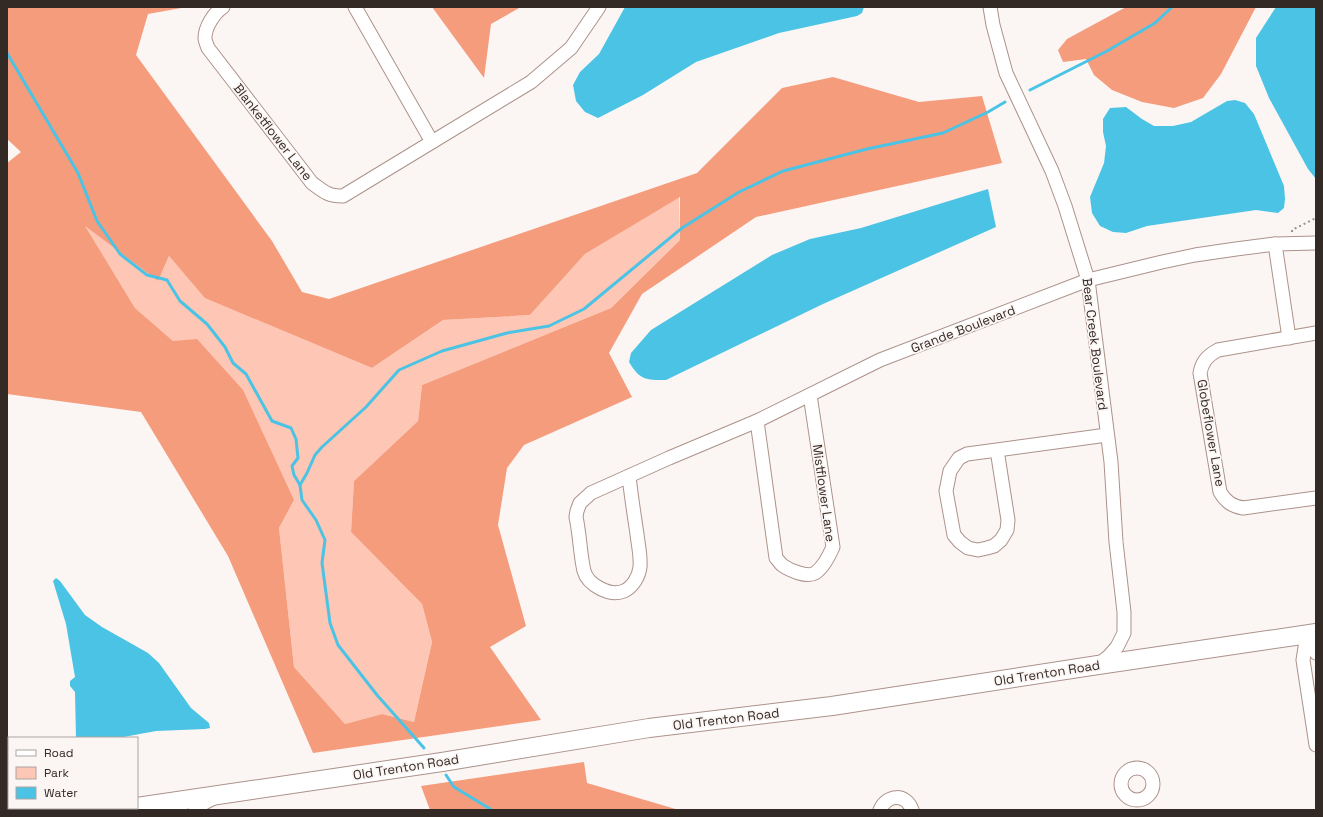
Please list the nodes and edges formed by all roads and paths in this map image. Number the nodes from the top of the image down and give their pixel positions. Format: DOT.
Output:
graph roads {
  1 [pos="223,7"];
  2 [pos="355,7"];
  3 [pos="599,7"];
  4 [pos="990,7"];
  5 [pos="432,142"];
  6 [pos="1316,218"];
  7 [pos="1293,243"];
  8 [pos="1316,243"];
  9 [pos="1275,244"];
  10 [pos="1088,280"];
  11 [pos="1316,333"];
  12 [pos="1289,338"];
  13 [pos="810,395"];
  14 [pos="757,421"];
  15 [pos="1107,435"];
  16 [pos="997,450"];
  17 [pos="629,476"];
  18 [pos="1316,498"];
  19 [pos="1312,634"];
  20 [pos="1316,653"];
  21 [pos="1098,665"];
  22 [pos="1316,745"];
  23 [pos="222,795"];
  24 [pos="138,808"];
  25 [pos="195,810"];
  26 [pos="880,810"];
  27 [pos="912,810"];
  1 -- 5 [label="street, Blanketflower Lane"];
  2 -- 5 [label="street"];
  3 -- 5 [label="street, Blanketflower Lane"];
  4 -- 10 [label="street, Bear Creek Boulevard"];
  6 -- 7 [label="path"];
  7 -- 8 [label="street, Grande Boulevard"];
  7 -- 9 [label="street, Grande Boulevard"];
  9 -- 10 [label="street, Grande Boulevard"];
  9 -- 12 [label="street"];
  10 -- 13 [label="street, Grande Boulevard"];
  10 -- 15 [label="street, Bear Creek Boulevard"];
  11 -- 12 [label="street, Globeflower Lane"];
  12 -- 18 [label="street, Globeflower Lane"];
  13 -- 14 [label="street, Grande Boulevard"];
  13 -- 14 [label="street, Mistflower Lane"];
  14 -- 17 [label="street, Grande Boulevard"];
  15 -- 16 [label="street"];
  15 -- 21 [label="street, Bear Creek Boulevard"];
  16 -- 16 [label="street"];
  17 -- 17 [label="street, Grande Boulevard"];
  19 -- 20 [label="street"];
  19 -- 21 [label="main road, Old Trenton Road"];
  19 -- 22 [label="street"];
  21 -- 23 [label="main road, Old Trenton Road"];
  23 -- 24 [label="main road, Old Trenton Road"];
  23 -- 25 [label="street"];
  26 -- 27 [label="street"];
}
